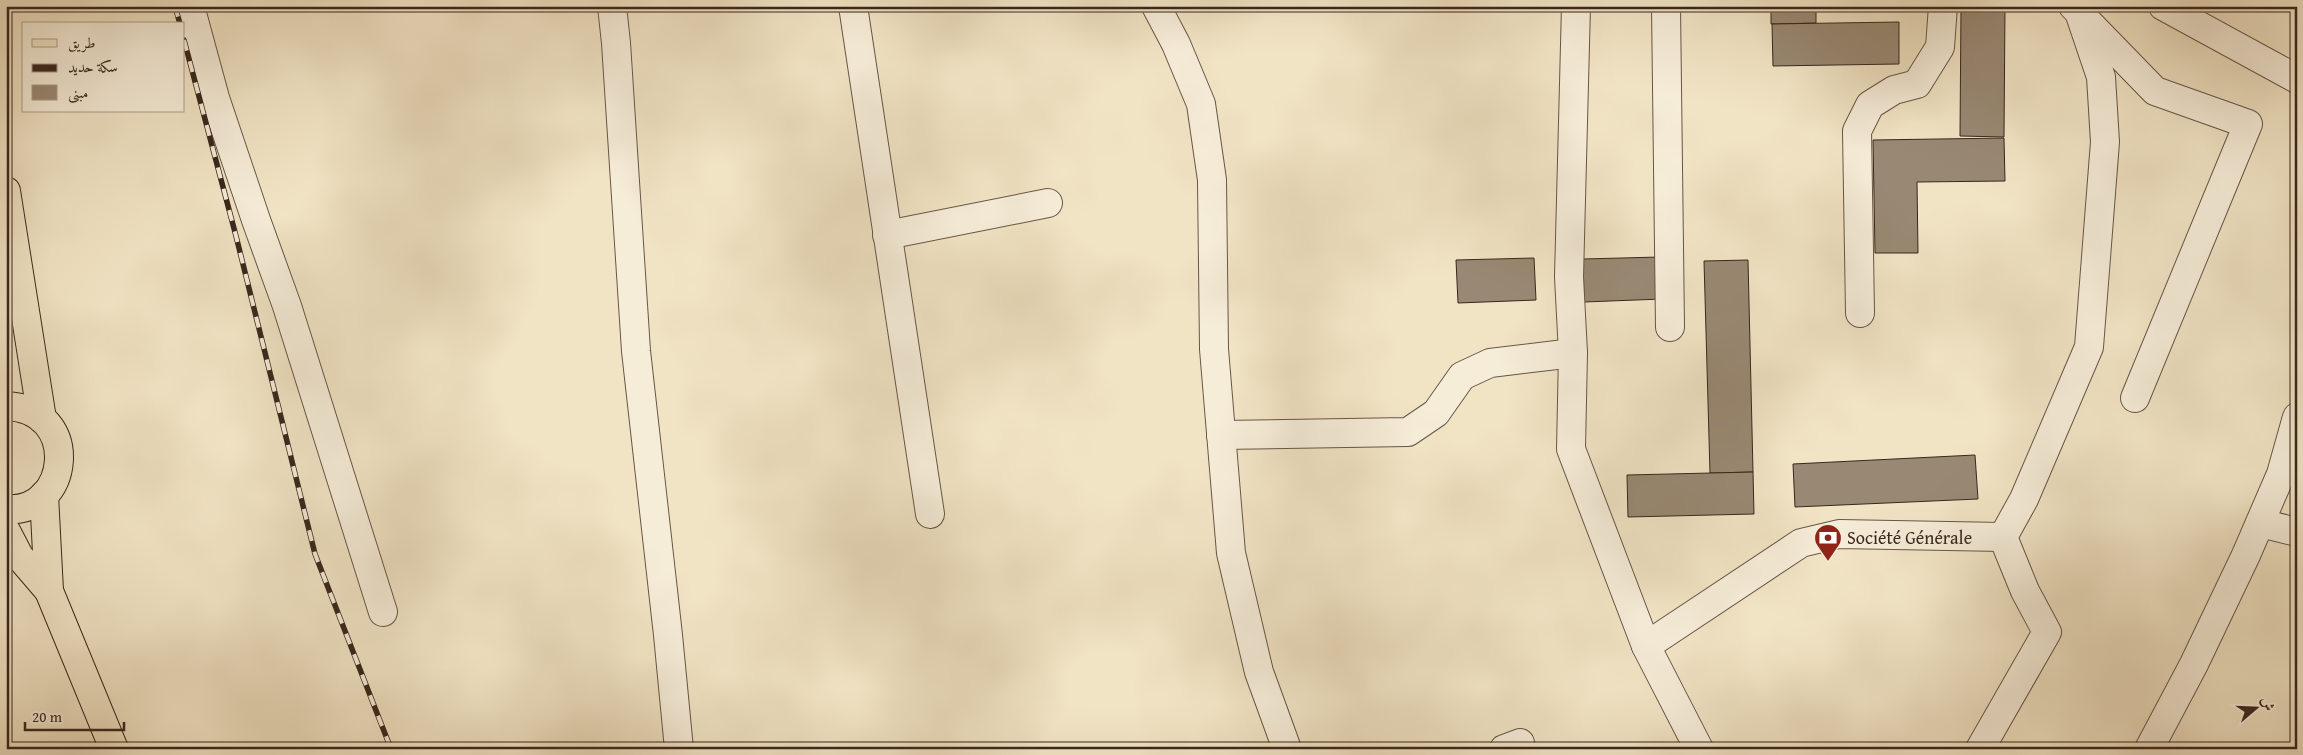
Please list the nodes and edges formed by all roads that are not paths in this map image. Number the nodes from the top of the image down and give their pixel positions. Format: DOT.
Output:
graph roads {
  1 [pos="190,6"];
  2 [pos="612,6"];
  3 [pos="853,6"];
  4 [pos="1156,6"];
  5 [pos="1576,6"];
  6 [pos="1666,6"];
  7 [pos="1943,6"];
  8 [pos="2163,6"];
  9 [pos="2076,9"];
  10 [pos="2297,79"];
  11 [pos="6,191"];
  12 [pos="1048,203"];
  13 [pos="887,235"];
  14 [pos="1860,313"];
  15 [pos="1670,327"];
  16 [pos="1572,354"];
  17 [pos="2135,398"];
  18 [pos="6,406"];
  19 [pos="2297,417"];
  20 [pos="42,418"];
  21 [pos="1221,435"];
  22 [pos="44,495"];
  23 [pos="6,509"];
  24 [pos="930,514"];
  25 [pos="2260,523"];
  26 [pos="6,531"];
  27 [pos="2297,532"];
  28 [pos="2003,538"];
  29 [pos="49,591"];
  30 [pos="383,612"];
  31 [pos="1646,646"];
  32 [pos="114,749"];
  33 [pos="679,749"];
  34 [pos="1287,749"];
  35 [pos="1699,749"];
  36 [pos="1980,749"];
  37 [pos="2149,749"];
  1 -- 30 [label="street"];
  2 -- 33 [label="street"];
  3 -- 13 [label="street"];
  4 -- 21 [label="street"];
  5 -- 16 [label="street"];
  6 -- 15 [label="street"];
  7 -- 14 [label="street"];
  8 -- 10 [label="street"];
  9 -- 17 [label="street"];
  9 -- 28 [label="street"];
  11 -- 20 [label="main road"];
  12 -- 13 [label="street"];
  13 -- 24 [label="street"];
  16 -- 21 [label="street"];
  16 -- 31 [label="street"];
  18 -- 20 [label="main road"];
  19 -- 25 [label="street"];
  20 -- 22 [label="main road"];
  21 -- 34 [label="street"];
  22 -- 23 [label="main road"];
  22 -- 29 [label="main road"];
  25 -- 27 [label="street"];
  25 -- 37 [label="street"];
  26 -- 29 [label="main road"];
  28 -- 31 [label="street"];
  28 -- 36 [label="street"];
  29 -- 32 [label="main road"];
  31 -- 35 [label="street"];
}
